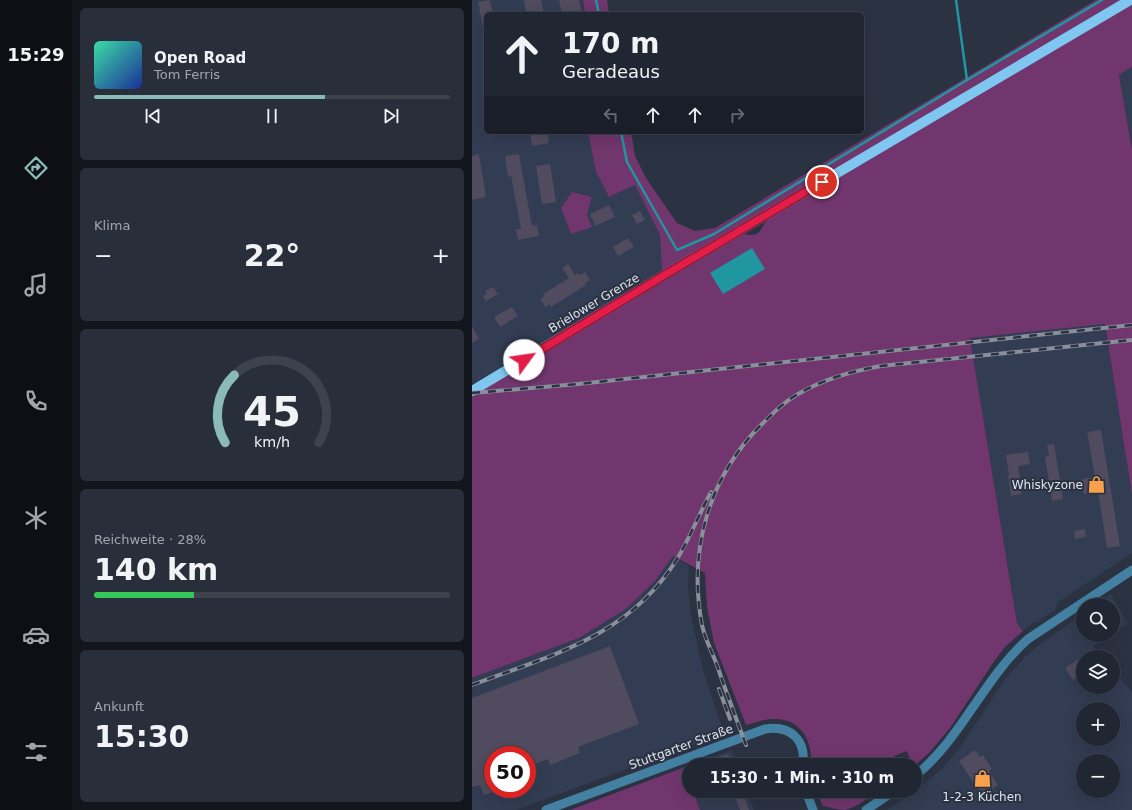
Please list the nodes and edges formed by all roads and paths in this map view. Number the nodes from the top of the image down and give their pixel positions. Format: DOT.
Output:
graph roads {
  1 [pos="1130,0"];
  2 [pos="472,391"];
  3 [pos="1132,570"];
  4 [pos="687,758"];
  5 [pos="803,758"];
  6 [pos="682,760"];
  7 [pos="922,770"];
  8 [pos="809,798"];
  9 [pos="884,798"];
  10 [pos="546,810"];
  11 [pos="814,810"];
  12 [pos="866,810"];
  1 -- 2 [label="main road, Brielower Grenze"];
  3 -- 7 [label="street"];
  4 -- 5 [label="street, Stuttgarter Straße"];
  6 -- 10 [label="street, Stuttgarter Straße"];
  8 -- 11 [label="street"];
  9 -- 12 [label="street"];
}
